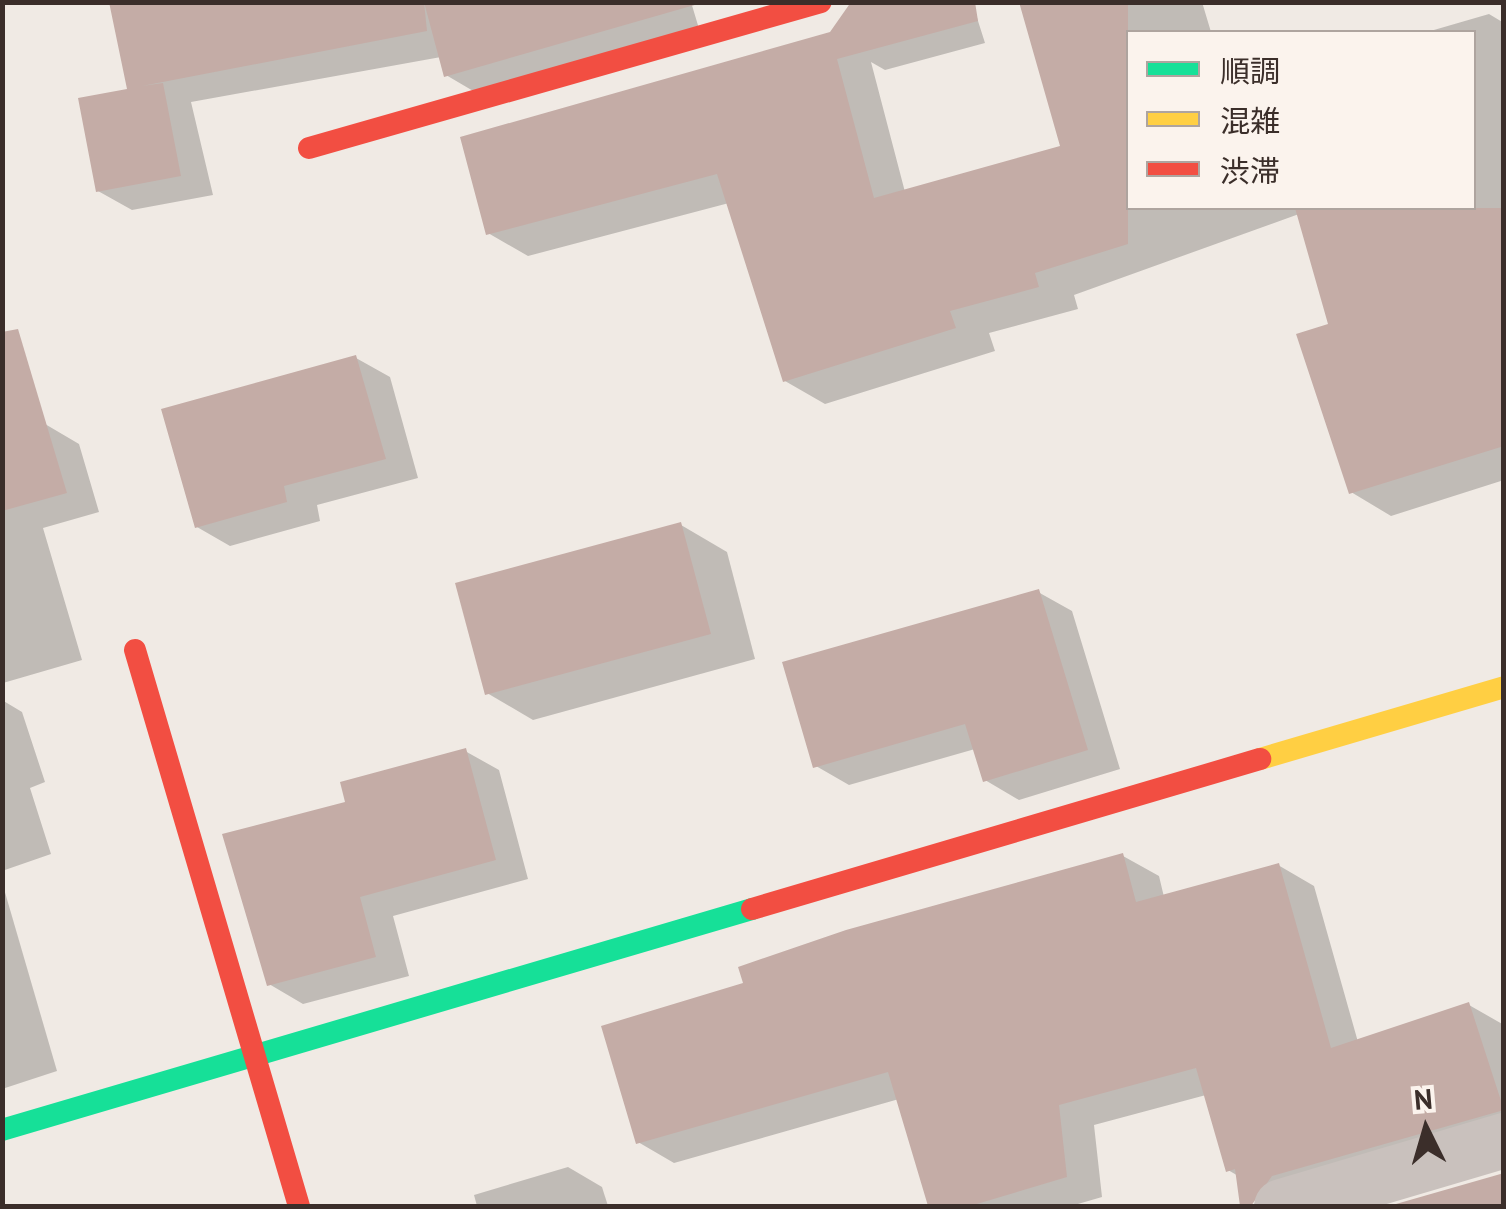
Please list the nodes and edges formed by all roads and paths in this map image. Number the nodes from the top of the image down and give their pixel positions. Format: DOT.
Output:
graph roads {
  1 [pos="821,2"];
  2 [pos="309,148"];
  3 [pos="135,650"];
  4 [pos="1504,687"];
  5 [pos="254,1057"];
  6 [pos="2,1130"];
  7 [pos="1504,1140"];
  8 [pos="300,1206"];
  9 [pos="1280,1206"];
  1 -- 2 [label="street"];
  3 -- 5 [label="street"];
  4 -- 5 [label="street"];
  5 -- 6 [label="street"];
  5 -- 8 [label="street"];
  7 -- 9 [label="street"];
}
